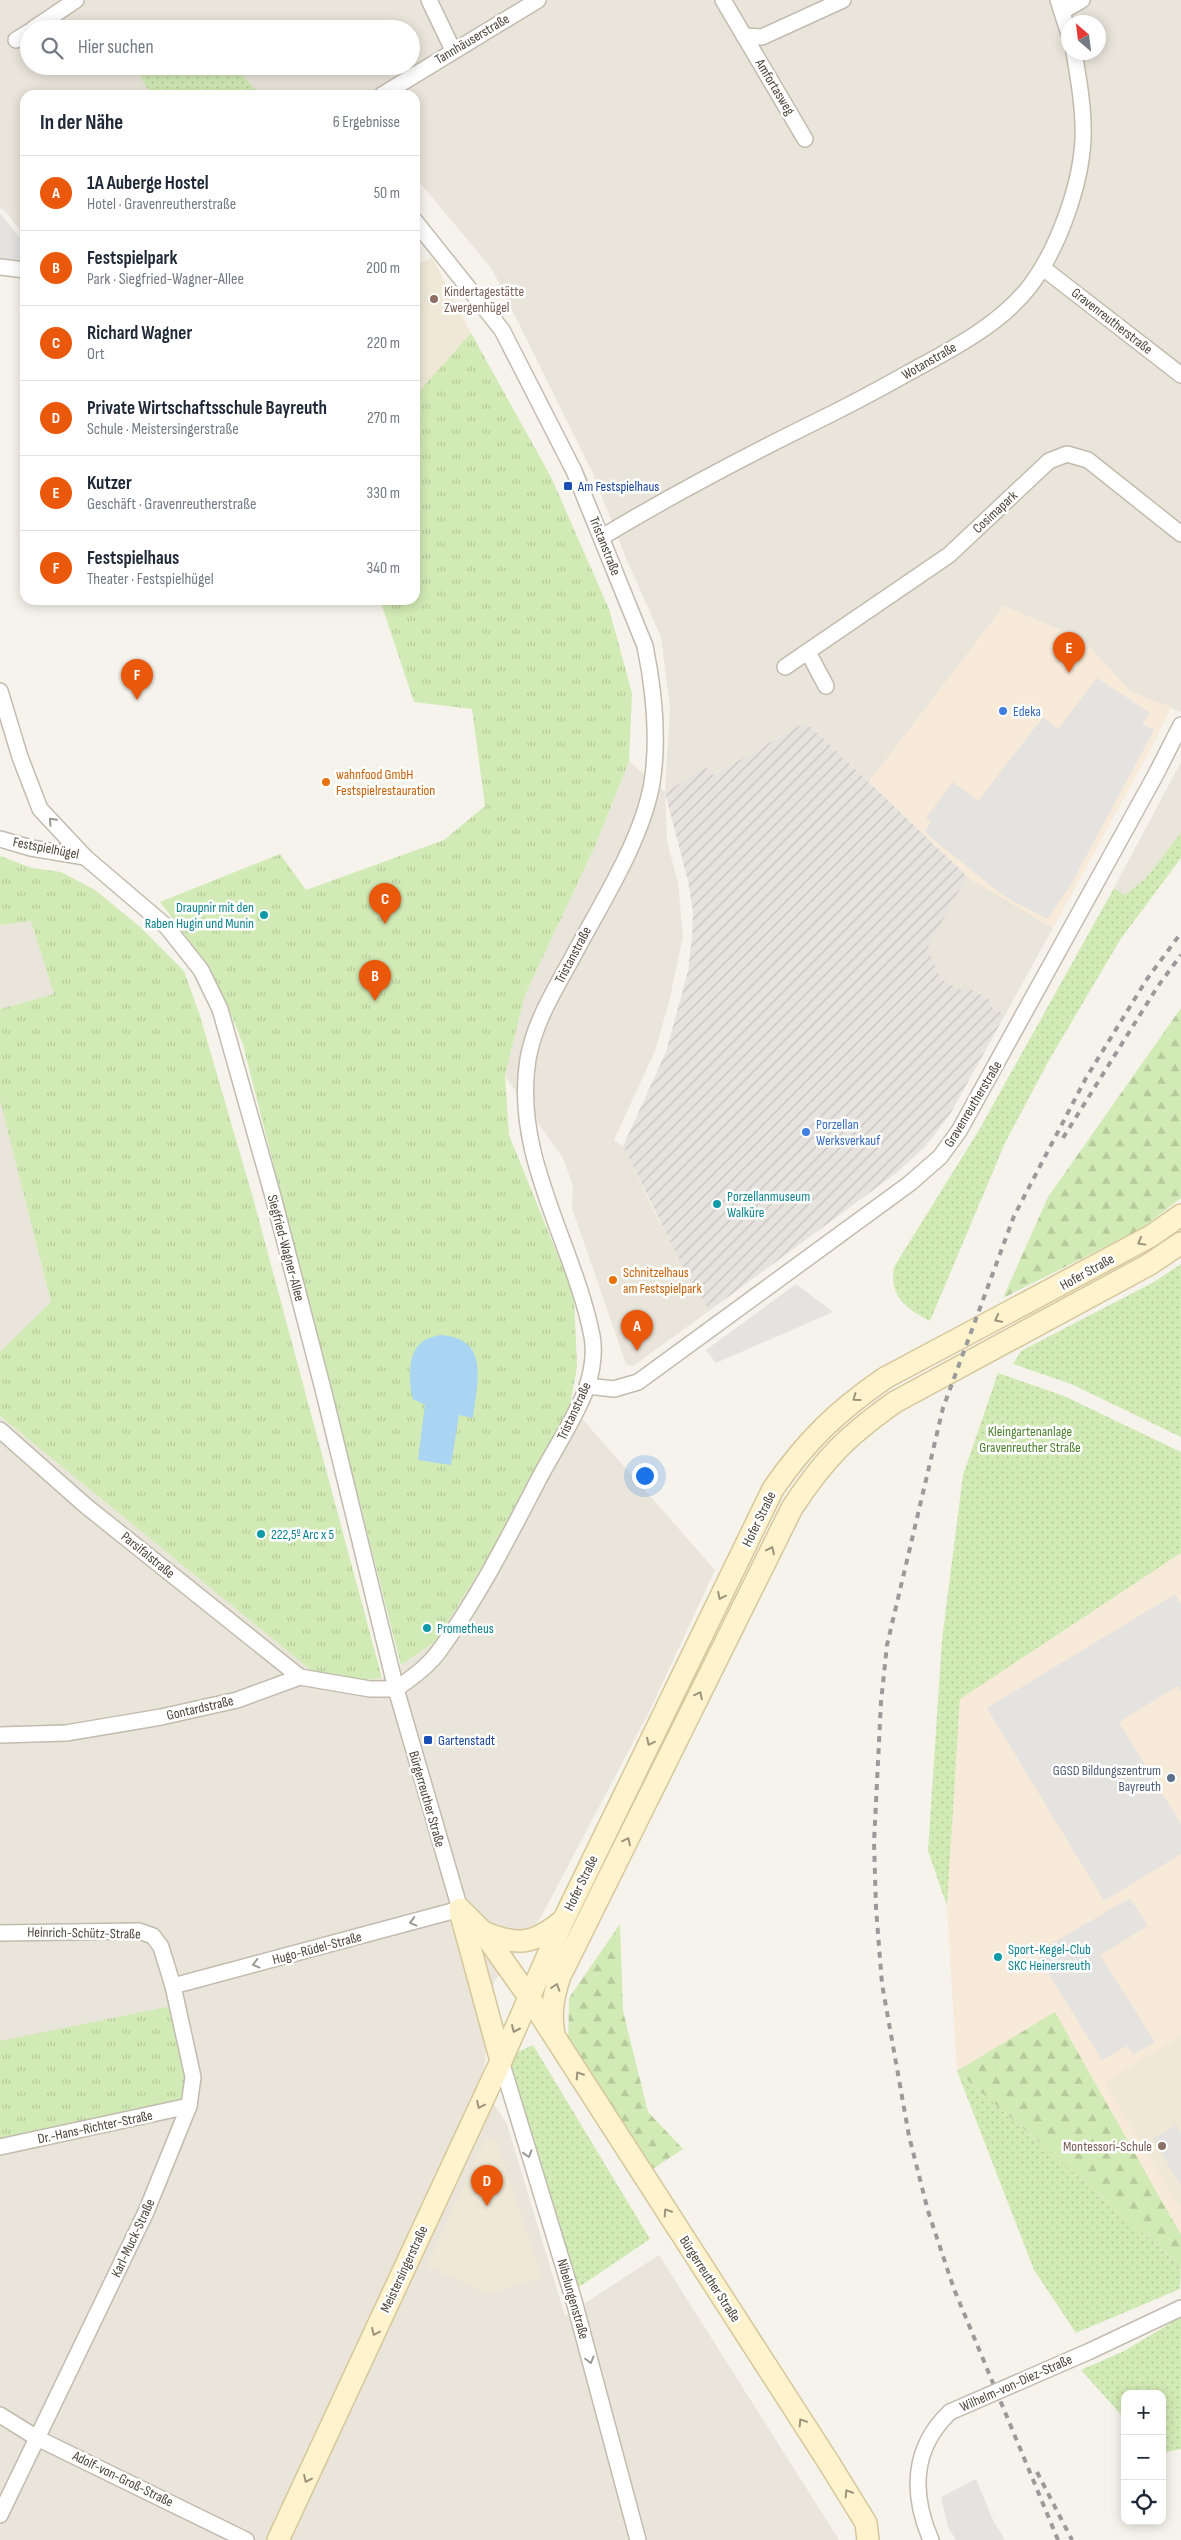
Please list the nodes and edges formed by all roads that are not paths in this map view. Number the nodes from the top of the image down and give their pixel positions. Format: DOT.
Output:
graph roads {
  1 [pos="76,0"];
  2 [pos="429,0"];
  3 [pos="538,0"];
  4 [pos="723,0"];
  5 [pos="843,0"];
  6 [pos="1082,0"];
  7 [pos="1061,5"];
  8 [pos="46,20"];
  9 [pos="744,36"];
  10 [pos="453,50"];
  11 [pos="1075,60"];
  12 [pos="420,71"];
  13 [pos="414,75"];
  14 [pos="390,90"];
  15 [pos="805,139"];
  16 [pos="420,227"];
  17 [pos="0,268"];
  18 [pos="1042,268"];
  19 [pos="20,270"];
  20 [pos="1181,375"];
  21 [pos="1181,534"];
  22 [pos="602,537"];
  23 [pos="808,652"];
  24 [pos="785,667"];
  25 [pos="826,686"];
  26 [pos="0,691"];
  27 [pos="1181,725"];
  28 [pos="0,839"];
  29 [pos="85,857"];
  30 [pos="1181,1214"];
  31 [pos="1181,1243"];
  32 [pos="587,1386"];
  33 [pos="0,1430"];
  34 [pos="300,1677"];
  35 [pos="396,1689"];
  36 [pos="0,1735"];
  37 [pos="460,1909"];
  38 [pos="563,1921"];
  39 [pos="482,1932"];
  40 [pos="0,1933"];
  41 [pos="161,1948"];
  42 [pos="510,1969"];
  43 [pos="476,1971"];
  44 [pos="173,1986"];
  45 [pos="529,1997"];
  46 [pos="554,2035"];
  47 [pos="501,2061"];
  48 [pos="189,2106"];
  49 [pos="0,2147"];
  50 [pos="1181,2308"];
  51 [pos="0,2415"];
  52 [pos="37,2438"];
  53 [pos="0,2515"];
  54 [pos="867,2532"];
  55 [pos="246,2540"];
  56 [pos="278,2540"];
  57 [pos="638,2540"];
  58 [pos="931,2540"];
  1 -- 8 [label="street"];
  2 -- 10 [label="street"];
  3 -- 10 [label="street, Tannhäuserstraße"];
  4 -- 9 [label="street, Amfortasweg"];
  5 -- 9 [label="street, Amfortasweg"];
  6 -- 7 [label="street"];
  9 -- 15 [label="street, Amfortasweg"];
  10 -- 12 [label="street, Tannhäuserstraße"];
  11 -- 18 [label="street, Wotanstraße"];
  13 -- 14 [label="street, Tannhäuserstraße"];
  16 -- 22 [label="street, Tristanstraße"];
  17 -- 19 [label="street"];
  18 -- 20 [label="street, Gravenreutherstraße"];
  18 -- 22 [label="street, Wotanstraße"];
  21 -- 23 [label="street, Cosimapark"];
  22 -- 32 [label="street, Tristanstraße"];
  23 -- 24 [label="street, Cosimapark"];
  23 -- 25 [label="street"];
  29 -- 26 [label="street, Festspielhügel, one-way"];
  27 -- 32 [label="street, Gravenreutherstraße"];
  28 -- 29 [label="street, Festspielhügel"];
  29 -- 35 [label="street, Siegfried-Wagner-Allee"];
  30 -- 38 [label="main road, Hofer Straße, one-way"];
  46 -- 31 [label="main road, Hofer Straße, one-way"];
  32 -- 35 [label="street, Tristanstraße"];
  33 -- 34 [label="street, Parsifalstraße"];
  34 -- 35 [label="street, Gontardstraße"];
  34 -- 36 [label="street, Gontardstraße"];
  35 -- 37 [label="street, Bürgerreuther Straße"];
  37 -- 39 [label="main road, Bürgerreuther Straße"];
  37 -- 43 [label="main road"];
  37 -- 44 [label="street, Hugo-Rüdel-Straße, one-way"];
  38 -- 39 [label="main road"];
  38 -- 45 [label="main road, Hofer Straße"];
  39 -- 42 [label="main road, Bürgerreuther Straße"];
  40 -- 41 [label="street, Heinrich-Schütz-Straße"];
  41 -- 44 [label="street, Karl-Muck-Straße"];
  42 -- 43 [label="main road"];
  42 -- 45 [label="main road, Bürgerreuther Straße"];
  43 -- 47 [label="main road"];
  44 -- 48 [label="street, Karl-Muck-Straße"];
  45 -- 46 [label="main road, Bürgerreuther Straße"];
  45 -- 47 [label="main road, Meistersingerstraße, one-way"];
  54 -- 46 [label="main road, Bürgerreuther Straße, one-way"];
  47 -- 56 [label="main road, Meistersingerstraße, one-way"];
  47 -- 57 [label="street, Nibelungenstraße, one-way"];
  48 -- 49 [label="street, Dr.-Hans-Richter-Straße"];
  48 -- 52 [label="street, Karl-Muck-Straße"];
  50 -- 58 [label="street, Wilhelm-von-Diez-Straße, bridge"];
  51 -- 52 [label="street, Adolf-von-Groß-Straße"];
  52 -- 53 [label="street, Karl-Muck-Straße"];
  52 -- 55 [label="street, Adolf-von-Groß-Straße"];
}
